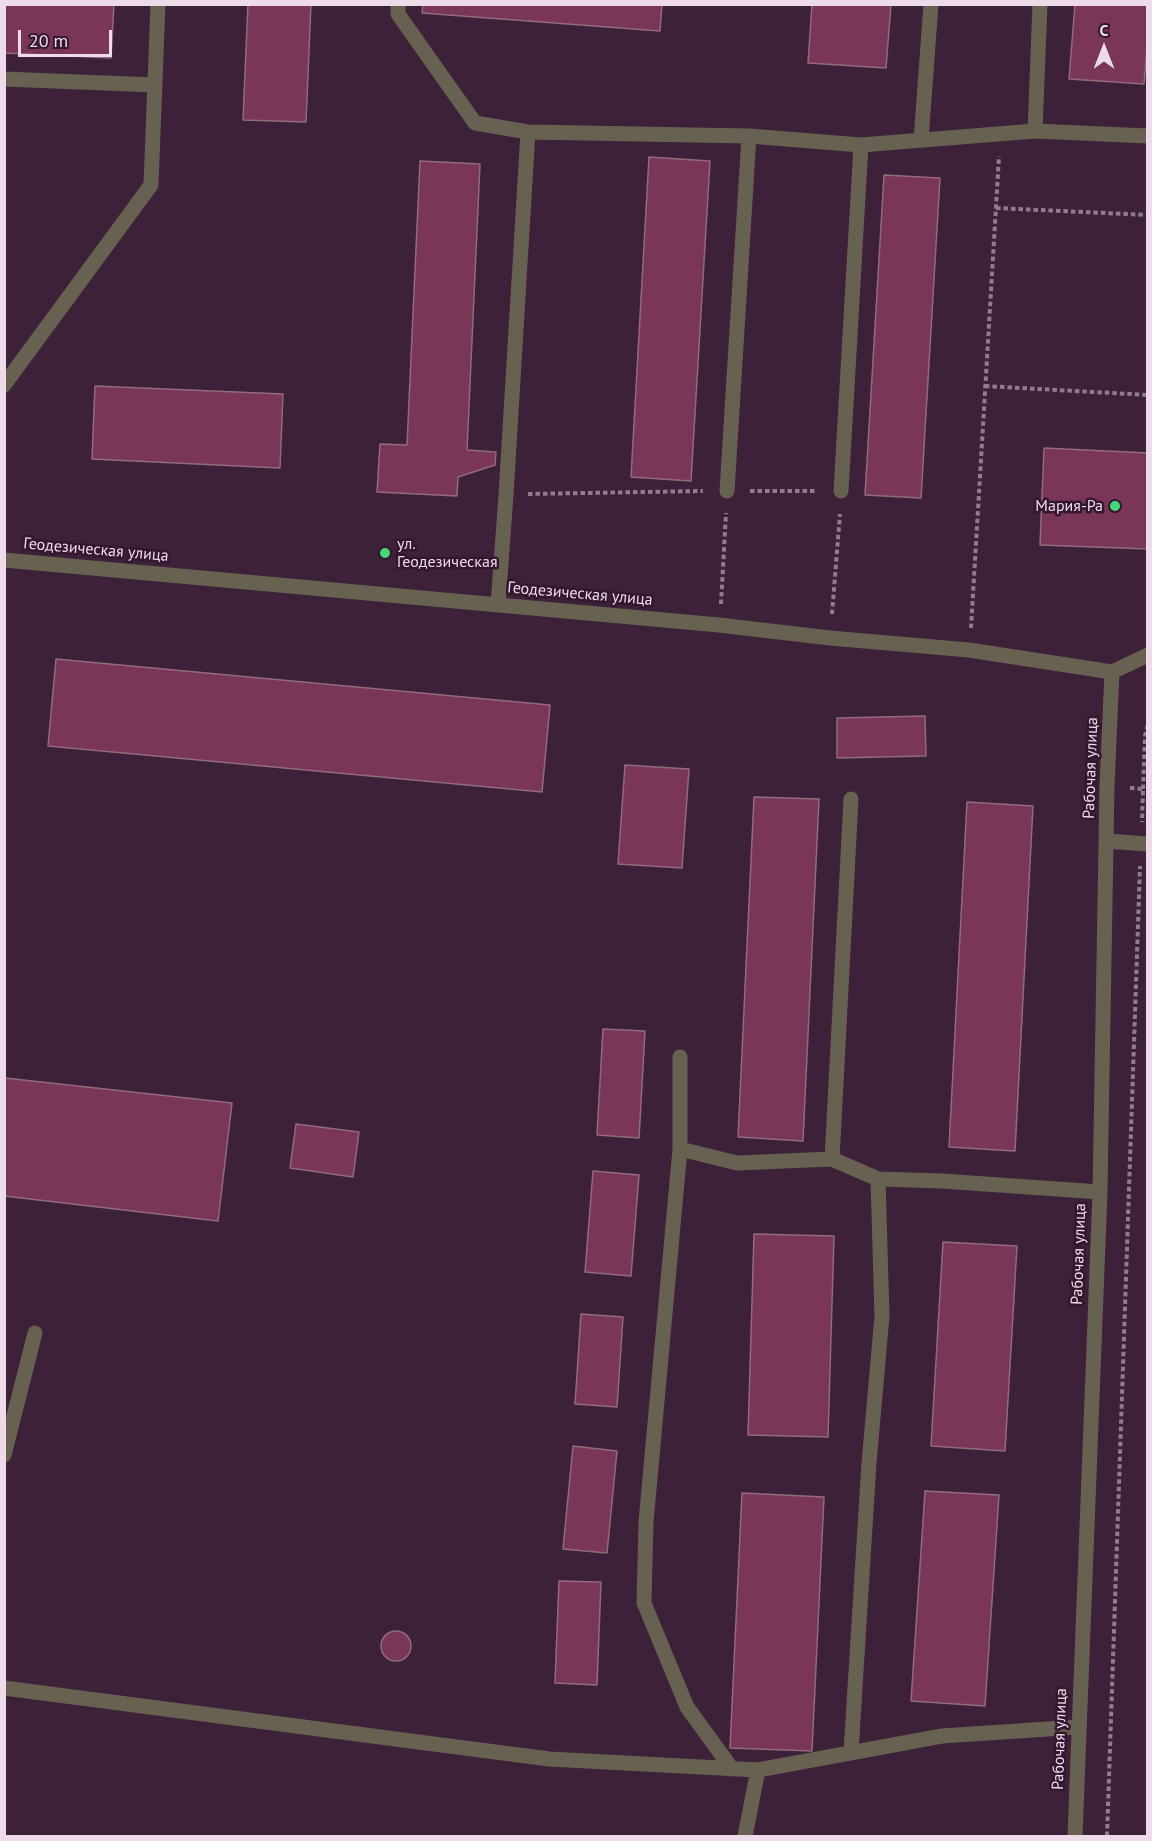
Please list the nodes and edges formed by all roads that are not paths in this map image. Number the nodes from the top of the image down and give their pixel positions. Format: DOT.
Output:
graph roads {
  1 [pos="158,4"];
  2 [pos="398,4"];
  3 [pos="931,4"];
  4 [pos="1040,4"];
  5 [pos="4,79"];
  6 [pos="155,85"];
  7 [pos="1035,131"];
  8 [pos="528,132"];
  9 [pos="749,136"];
  10 [pos="1148,136"];
  11 [pos="921,140"];
  12 [pos="861,145"];
  13 [pos="4,385"];
  14 [pos="727,491"];
  15 [pos="841,491"];
  16 [pos="4,560"];
  17 [pos="498,605"];
  18 [pos="1148,655"];
  19 [pos="1112,672"];
  20 [pos="851,799"];
  21 [pos="1107,841"];
  22 [pos="1144,844"];
  23 [pos="680,1057"];
  24 [pos="680,1149"];
  25 [pos="832,1159"];
  26 [pos="878,1179"];
  27 [pos="1100,1192"];
  28 [pos="35,1333"];
  29 [pos="4,1455"];
  30 [pos="4,1688"];
  31 [pos="1078,1727"];
  32 [pos="851,1752"];
  33 [pos="732,1769"];
  34 [pos="758,1770"];
  35 [pos="745,1836"];
  36 [pos="1075,1836"];
  1 -- 6 [label="street"];
  2 -- 8 [label="street"];
  3 -- 11 [label="street"];
  4 -- 7 [label="street"];
  5 -- 6 [label="street"];
  6 -- 13 [label="street"];
  7 -- 10 [label="street"];
  7 -- 11 [label="street"];
  8 -- 9 [label="street"];
  8 -- 17 [label="street"];
  9 -- 12 [label="street"];
  9 -- 14 [label="street"];
  11 -- 12 [label="street"];
  12 -- 15 [label="street"];
  16 -- 17 [label="street, Геодезическая улица"];
  17 -- 19 [label="street, Геодезическая улица"];
  18 -- 19 [label="street"];
  19 -- 21 [label="street, Рабочая улица"];
  20 -- 25 [label="street"];
  21 -- 22 [label="street"];
  21 -- 27 [label="street, Рабочая улица"];
  23 -- 24 [label="street"];
  24 -- 25 [label="street"];
  24 -- 33 [label="street"];
  25 -- 26 [label="street"];
  26 -- 27 [label="street"];
  26 -- 32 [label="street"];
  27 -- 31 [label="street, Рабочая улица"];
  28 -- 29 [label="street"];
  30 -- 33 [label="street"];
  31 -- 32 [label="street"];
  31 -- 36 [label="street, Рабочая улица"];
  32 -- 34 [label="street"];
  33 -- 34 [label="street"];
  34 -- 35 [label="street"];
}
